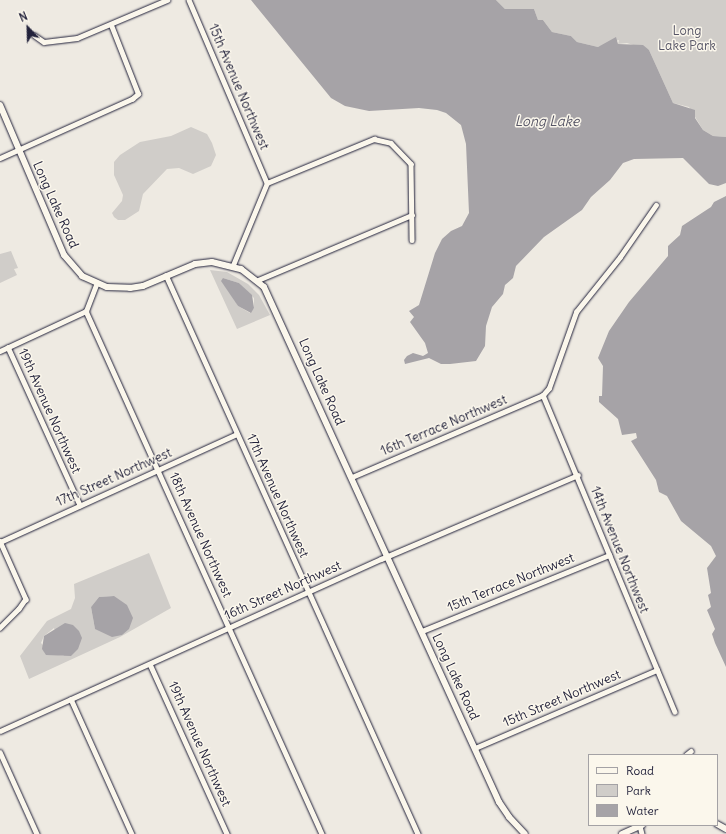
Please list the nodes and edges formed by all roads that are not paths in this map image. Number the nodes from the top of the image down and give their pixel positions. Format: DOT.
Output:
graph roads {
  1 [pos="168,0"];
  2 [pos="189,0"];
  3 [pos="110,25"];
  4 [pos="34,35"];
  5 [pos="0,105"];
  6 [pos="19,149"];
  7 [pos="0,158"];
  8 [pos="267,183"];
  9 [pos="656,205"];
  10 [pos="412,215"];
  11 [pos="412,240"];
  12 [pos="233,265"];
  13 [pos="166,275"];
  14 [pos="258,280"];
  15 [pos="97,284"];
  16 [pos="86,312"];
  17 [pos="8,348"];
  18 [pos="0,351"];
  19 [pos="543,395"];
  20 [pos="237,434"];
  21 [pos="158,469"];
  22 [pos="578,475"];
  23 [pos="352,477"];
  24 [pos="80,505"];
  25 [pos="0,541"];
  26 [pos="609,555"];
  27 [pos="388,556"];
  28 [pos="308,592"];
  29 [pos="229,627"];
  30 [pos="0,628"];
  31 [pos="422,631"];
  32 [pos="150,664"];
  33 [pos="657,670"];
  34 [pos="71,699"];
  35 [pos="675,712"];
  36 [pos="0,731"];
  37 [pos="475,748"];
  38 [pos="691,751"];
  39 [pos="0,752"];
  40 [pos="687,754"];
  41 [pos="641,826"];
  42 [pos="37,834"];
  43 [pos="132,834"];
  44 [pos="227,834"];
  45 [pos="322,834"];
  46 [pos="418,834"];
  47 [pos="525,834"];
  48 [pos="622,834"];
  49 [pos="642,834"];
  1 -- 3 [label="street"];
  2 -- 8 [label="street, 15th Avenue Northwest"];
  3 -- 4 [label="street"];
  3 -- 6 [label="street"];
  5 -- 6 [label="street, Long Lake Road"];
  6 -- 7 [label="street"];
  6 -- 15 [label="street, Long Lake Road"];
  8 -- 10 [label="street"];
  8 -- 12 [label="street"];
  9 -- 19 [label="street"];
  10 -- 11 [label="street"];
  10 -- 14 [label="street"];
  12 -- 13 [label="street, Long Lake Road"];
  12 -- 14 [label="street, Long Lake Road"];
  13 -- 15 [label="street, Long Lake Road"];
  13 -- 20 [label="street, 17th Avenue Northwest"];
  14 -- 23 [label="street, Long Lake Road"];
  15 -- 16 [label="street"];
  16 -- 17 [label="street"];
  16 -- 21 [label="street, 18th Avenue Northwest"];
  17 -- 18 [label="street"];
  17 -- 24 [label="street, 19th Avenue Northwest"];
  19 -- 22 [label="street, 14th Avenue Northwest"];
  19 -- 23 [label="street, 16th Terrace Northwest"];
  20 -- 21 [label="street, 17th Street Northwest"];
  20 -- 28 [label="street, 17th Avenue Northwest"];
  21 -- 24 [label="street, 17th Street Northwest"];
  21 -- 29 [label="street, 18th Avenue Northwest"];
  22 -- 26 [label="street, 14th Avenue Northwest"];
  22 -- 27 [label="street, 16th Street Northwest"];
  23 -- 27 [label="street, Long Lake Road"];
  24 -- 25 [label="street, 17th Street Northwest"];
  25 -- 30 [label="street"];
  26 -- 31 [label="street, 15th Terrace Northwest"];
  26 -- 33 [label="street, 14th Avenue Northwest"];
  27 -- 28 [label="street, 16th Street Northwest"];
  27 -- 31 [label="street, Long Lake Road"];
  28 -- 29 [label="street, 16th Street Northwest"];
  28 -- 46 [label="street, 17th Avenue Northwest"];
  29 -- 32 [label="street, 16th Street Northwest"];
  29 -- 45 [label="street, 18th Avenue Northwest"];
  31 -- 37 [label="street, Long Lake Road"];
  32 -- 34 [label="street, 16th Street Northwest"];
  32 -- 44 [label="street, 19th Avenue Northwest"];
  33 -- 35 [label="street, 14th Avenue Northwest"];
  33 -- 37 [label="street, 15th Street Northwest"];
  34 -- 36 [label="street, 16th Street Northwest"];
  34 -- 43 [label="street"];
  37 -- 47 [label="street, Long Lake Road"];
  38 -- 40 [label="street"];
  39 -- 42 [label="street"];
  41 -- 48 [label="street"];
  41 -- 49 [label="street"];
}
